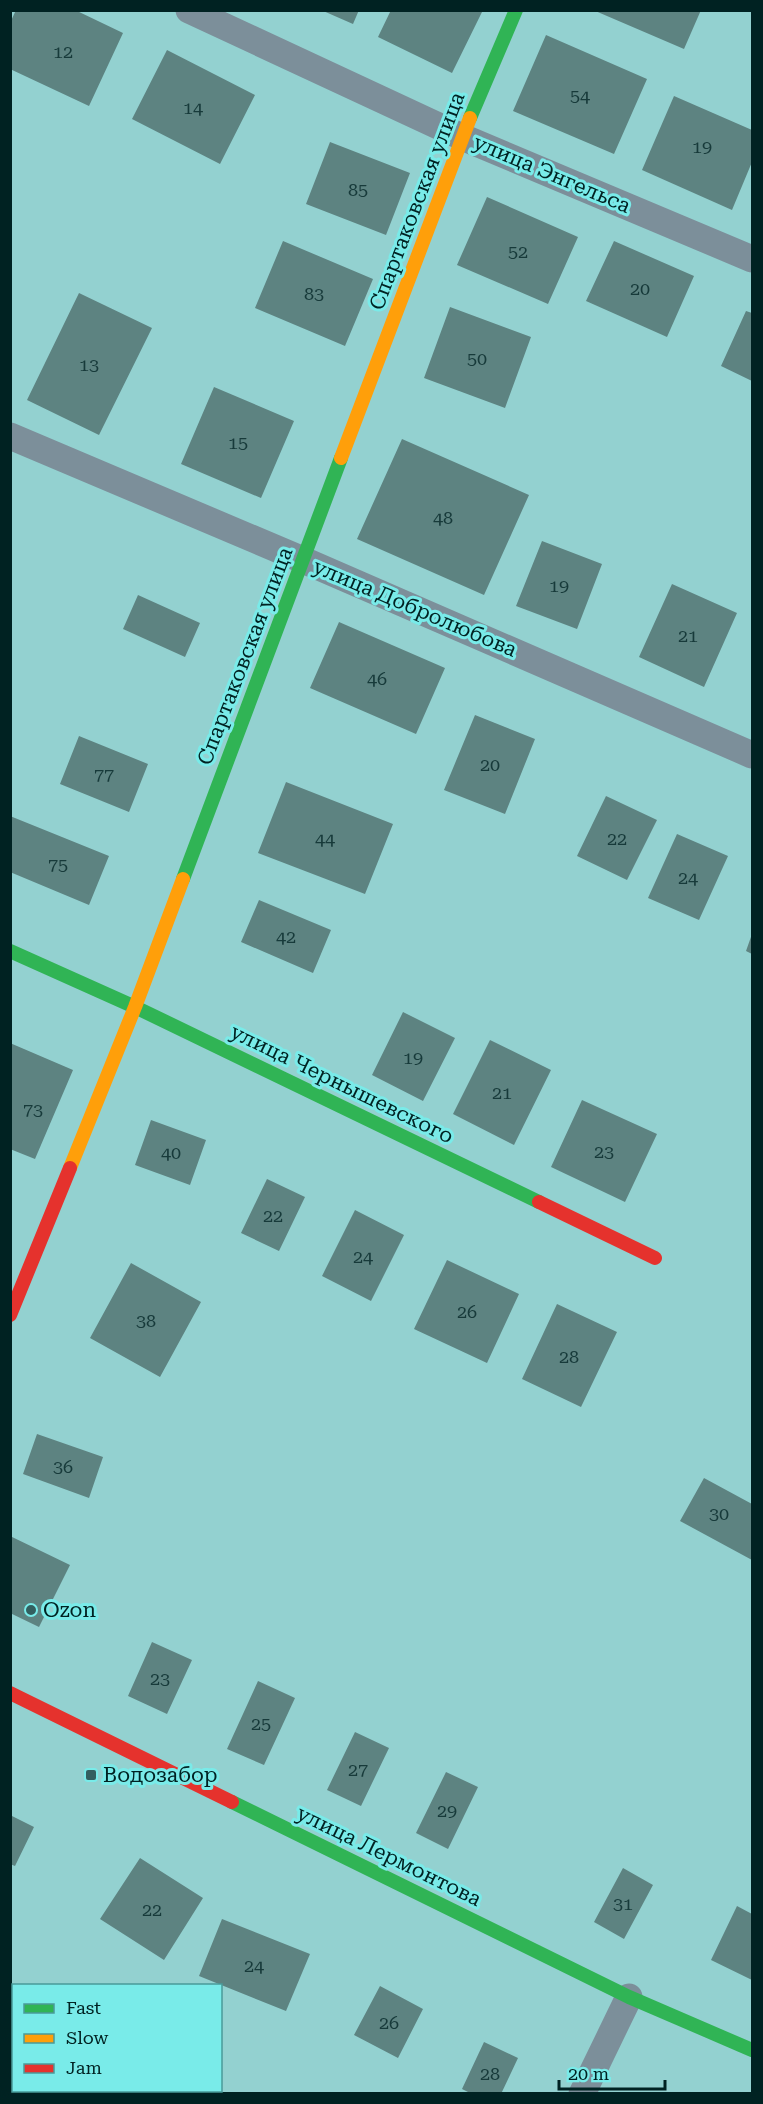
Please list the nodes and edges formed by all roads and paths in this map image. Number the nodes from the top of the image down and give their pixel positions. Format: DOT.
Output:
graph roads {
  1 [pos="189,10"];
  2 [pos="516,10"];
  3 [pos="462,137"];
  4 [pos="753,260"];
  5 [pos="10,436"];
  6 [pos="303,560"];
  7 [pos="753,754"];
  8 [pos="10,951"];
  9 [pos="135,1007"];
  10 [pos="655,1258"];
  11 [pos="10,1315"];
  12 [pos="10,1693"];
  13 [pos="629,1997"];
  14 [pos="753,2050"];
  15 [pos="582,2094"];
  1 -- 3 [label="street, улица Энгельса"];
  2 -- 3 [label="street, Спартаковская улица"];
  3 -- 4 [label="street, улица Энгельса"];
  3 -- 6 [label="street, Спартаковская улица"];
  5 -- 6 [label="street, улица Добролюбова"];
  6 -- 7 [label="street, улица Добролюбова"];
  6 -- 9 [label="street, Спартаковская улица"];
  8 -- 9 [label="street, улица Чернышевского"];
  9 -- 10 [label="street, улица Чернышевского"];
  9 -- 11 [label="street, Спартаковская улица"];
  12 -- 13 [label="street, улица Лермонтова"];
  13 -- 14 [label="street, улица Лермонтова"];
  13 -- 15 [label="street"];
}
